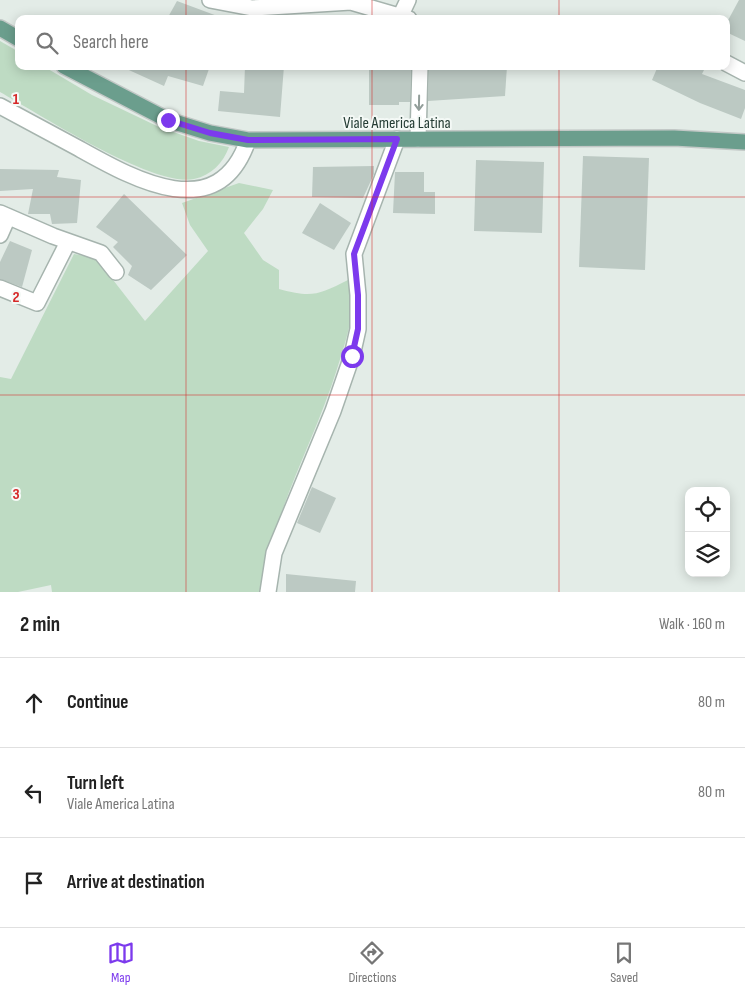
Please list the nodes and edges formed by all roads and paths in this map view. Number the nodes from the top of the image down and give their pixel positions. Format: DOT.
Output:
graph roads {
  1 [pos="210,0"];
  2 [pos="408,0"];
  3 [pos="394,15"];
  4 [pos="405,15"];
  5 [pos="0,28"];
  6 [pos="15,37"];
  7 [pos="730,65"];
  8 [pos="72,70"];
  9 [pos="420,70"];
  10 [pos="745,72"];
  11 [pos="0,106"];
  12 [pos="397,139"];
  13 [pos="418,139"];
  14 [pos="248,140"];
  15 [pos="745,142"];
  16 [pos="4,215"];
  17 [pos="0,235"];
  18 [pos="68,242"];
  19 [pos="116,272"];
  20 [pos="0,288"];
  21 [pos="268,592"];
  1 -- 3 [label="street"];
  2 -- 4 [label="street"];
  5 -- 6 [label="main road"];
  7 -- 10 [label="street"];
  8 -- 14 [label="main road, Viale America Latina"];
  9 -- 13 [label="street, one-way"];
  11 -- 14 [label="street"];
  12 -- 13 [label="main road, Viale America Latina"];
  12 -- 14 [label="main road, Viale America Latina"];
  12 -- 21 [label="street"];
  13 -- 15 [label="main road, Viale America Latina"];
  16 -- 17 [label="street"];
  16 -- 18 [label="street"];
  18 -- 19 [label="street"];
  18 -- 20 [label="street"];
}
